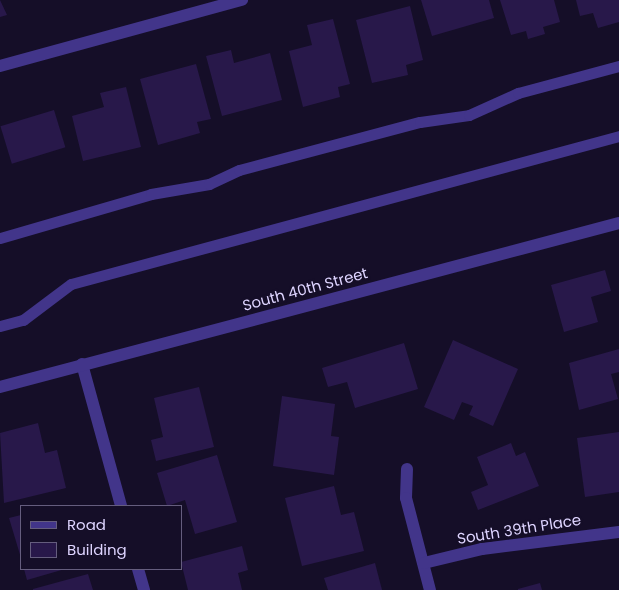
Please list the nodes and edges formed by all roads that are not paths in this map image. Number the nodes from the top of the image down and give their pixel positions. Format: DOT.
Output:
graph roads {
  1 [pos="242,0"];
  2 [pos="0,66"];
  3 [pos="619,66"];
  4 [pos="619,136"];
  5 [pos="619,223"];
  6 [pos="0,238"];
  7 [pos="0,326"];
  8 [pos="82,364"];
  9 [pos="0,388"];
  10 [pos="407,469"];
  11 [pos="121,505"];
  12 [pos="619,532"];
  13 [pos="424,563"];
  14 [pos="138,570"];
  15 [pos="144,590"];
  16 [pos="430,590"];
  1 -- 2 [label="street"];
  3 -- 6 [label="lane"];
  4 -- 7 [label="lane"];
  5 -- 8 [label="street, South 40th Street"];
  8 -- 9 [label="street, South 40th Street"];
  8 -- 11 [label="street"];
  10 -- 13 [label="street"];
  12 -- 13 [label="street, South 39th Place"];
  13 -- 16 [label="street"];
  14 -- 15 [label="street"];
}
